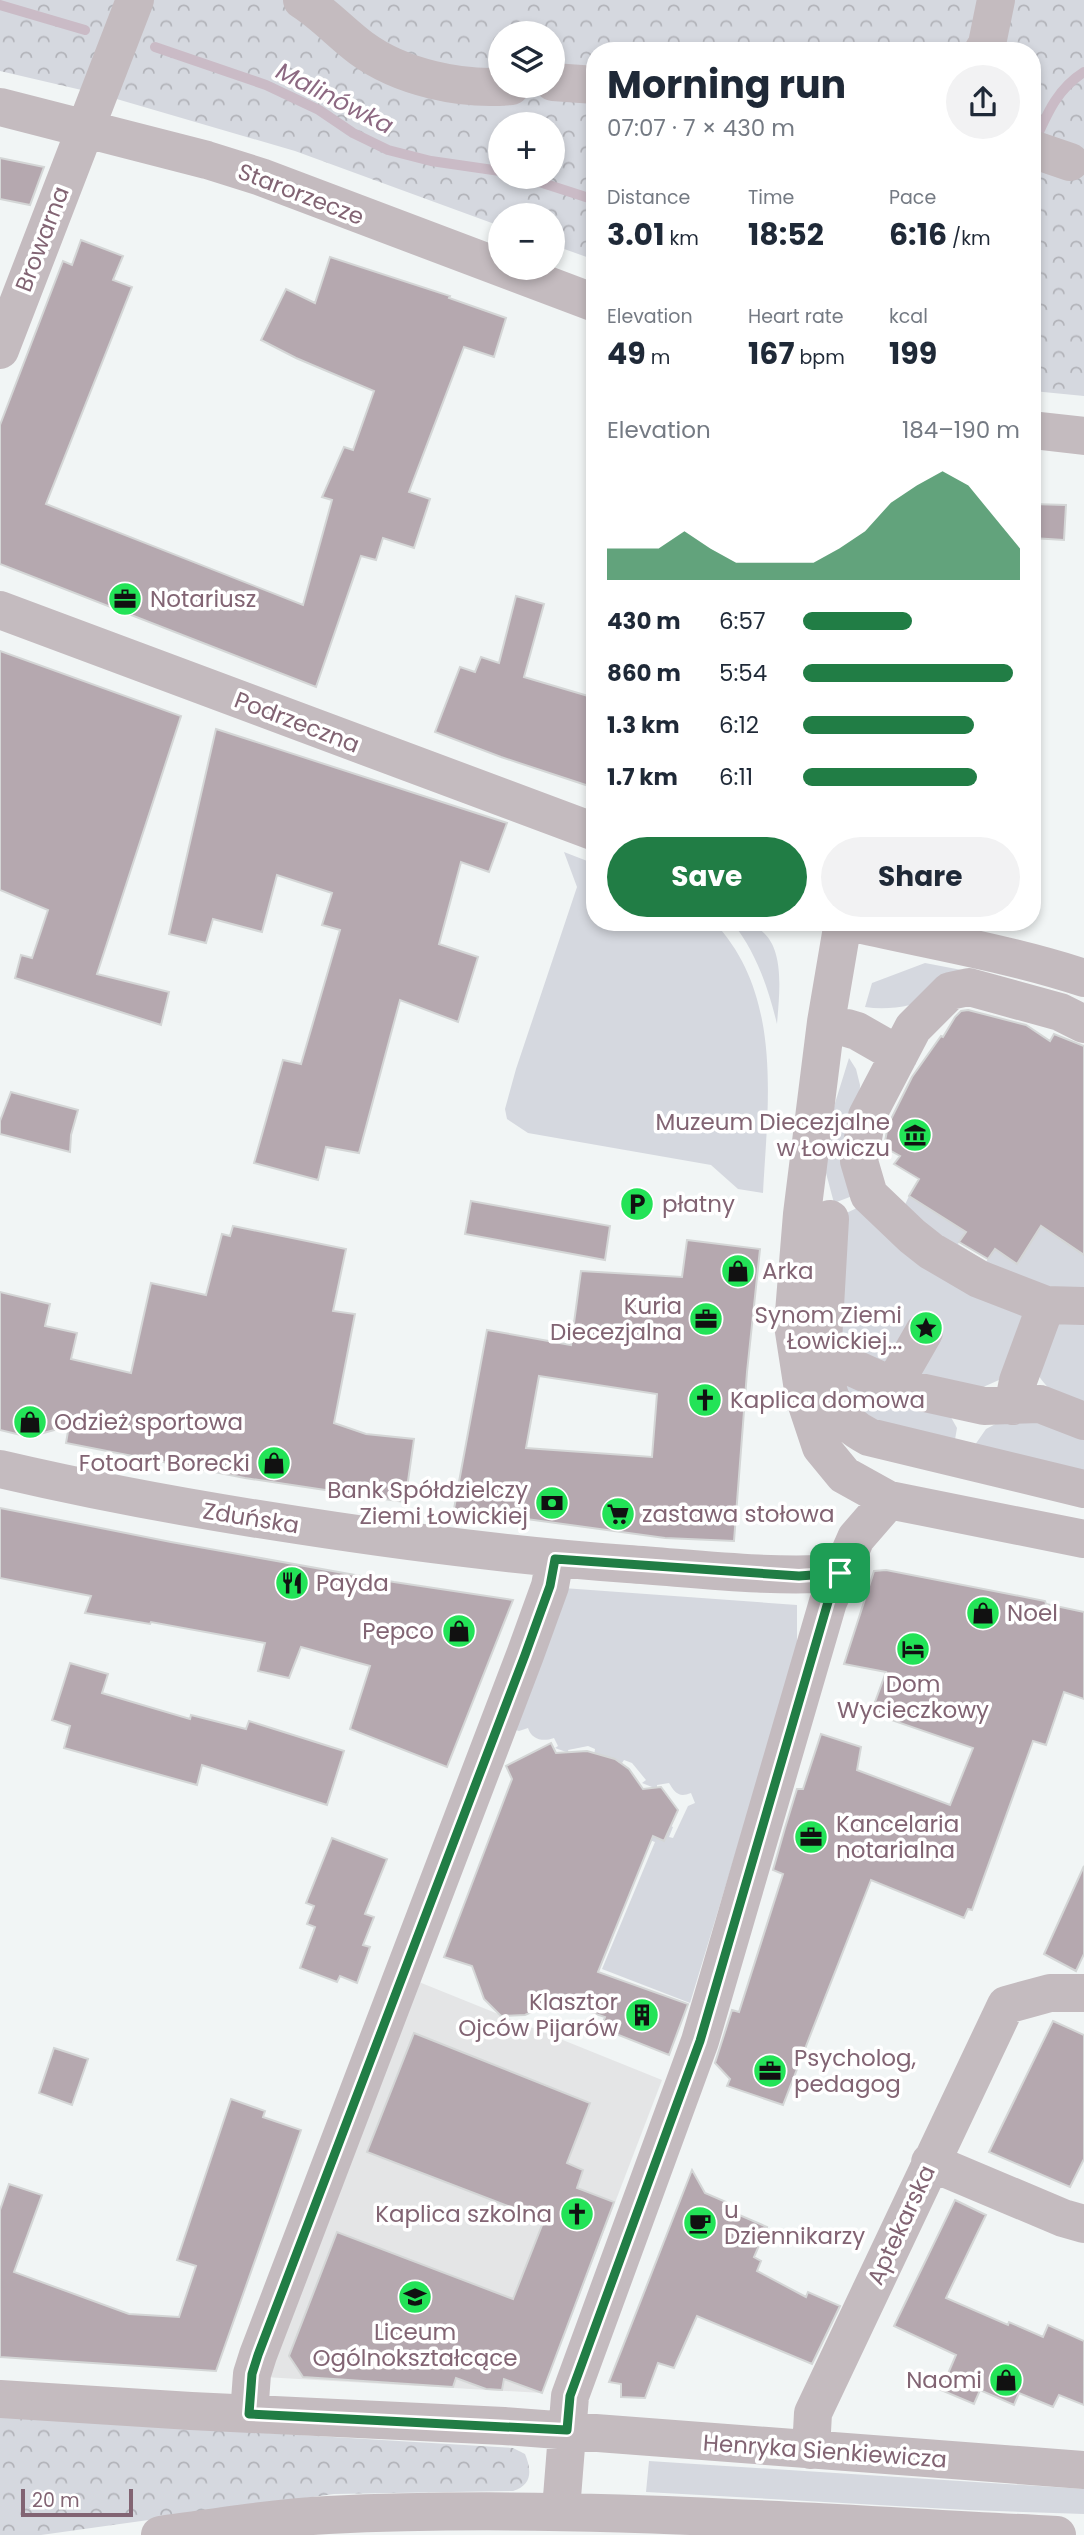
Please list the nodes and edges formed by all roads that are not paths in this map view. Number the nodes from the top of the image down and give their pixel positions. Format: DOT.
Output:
graph roads {
  1 [pos="135,0"];
  2 [pos="302,0"];
  3 [pos="996,0"];
  4 [pos="987,42"];
  5 [pos="565,83"];
  6 [pos="586,84"];
  7 [pos="488,85"];
  8 [pos="0,107"];
  9 [pos="84,127"];
  10 [pos="586,300"];
  11 [pos="0,350"];
  12 [pos="1041,431"];
  13 [pos="1084,436"];
  14 [pos="0,610"];
  15 [pos="586,829"];
  16 [pos="841,931"];
  17 [pos="891,931"];
  18 [pos="1080,999"];
  19 [pos="847,1028"];
  20 [pos="899,1055"];
  21 [pos="884,1187"];
  22 [pos="816,1219"];
  23 [pos="1046,1305"];
  24 [pos="1084,1306"];
  25 [pos="924,1332"];
  26 [pos="823,1341"];
  27 [pos="893,1385"];
  28 [pos="994,1405"];
  29 [pos="1084,1421"];
  30 [pos="958,1459"];
  31 [pos="0,1469"];
  32 [pos="1084,1489"];
  33 [pos="889,1500"];
  34 [pos="1084,1539"];
  35 [pos="555,1559"];
  36 [pos="840,1573"];
  37 [pos="1084,1993"];
  38 [pos="930,2162"];
  39 [pos="1084,2224"];
  40 [pos="0,2399"];
  41 [pos="249,2414"];
  42 [pos="567,2430"];
  43 [pos="811,2450"];
  44 [pos="1084,2470"];
  45 [pos="561,2510"];
  46 [pos="775,2528"];
  47 [pos="160,2535"];
  48 [pos="1057,2535"];
  1 -- 9 [label="street, Browarna"];
  2 -- 7 [label="street"];
  3 -- 4 [label="street"];
  5 -- 6 [label="street"];
  8 -- 9 [label="street, Starorzecze"];
  9 -- 10 [label="street, Starorzecze"];
  9 -- 11 [label="street, Browarna"];
  12 -- 13 [label="street"];
  14 -- 15 [label="street, Podrzeczna"];
  16 -- 22 [label="street"];
  17 -- 18 [label="street"];
  18 -- 20 [label="street"];
  19 -- 20 [label="street"];
  20 -- 21 [label="street"];
  21 -- 22 [label="street"];
  21 -- 23 [label="street"];
  22 -- 26 [label="street"];
  22 -- 33 [label="street"];
  23 -- 24 [label="street"];
  23 -- 28 [label="street"];
  25 -- 27 [label="street"];
  26 -- 27 [label="street"];
  26 -- 30 [label="street"];
  27 -- 28 [label="street"];
  28 -- 29 [label="street"];
  28 -- 30 [label="street"];
  30 -- 32 [label="street"];
  31 -- 35 [label="street, Zduńska"];
  33 -- 34 [label="street"];
  33 -- 36 [label="street"];
  35 -- 36 [label="street, Zduńska"];
  35 -- 41 [label="street"];
  36 -- 42 [label="street"];
  37 -- 38 [label="street, Aptekarska"];
  38 -- 39 [label="street"];
  38 -- 43 [label="street, Aptekarska"];
  40 -- 41 [label="street, Henryka Sienkiewicza"];
  41 -- 42 [label="street, Henryka Sienkiewicza"];
  42 -- 43 [label="street, Henryka Sienkiewicza"];
  42 -- 45 [label="street"];
  43 -- 44 [label="street, Henryka Sienkiewicza"];
  45 -- 46 [label="street"];
  45 -- 47 [label="street"];
  46 -- 48 [label="street"];
}
